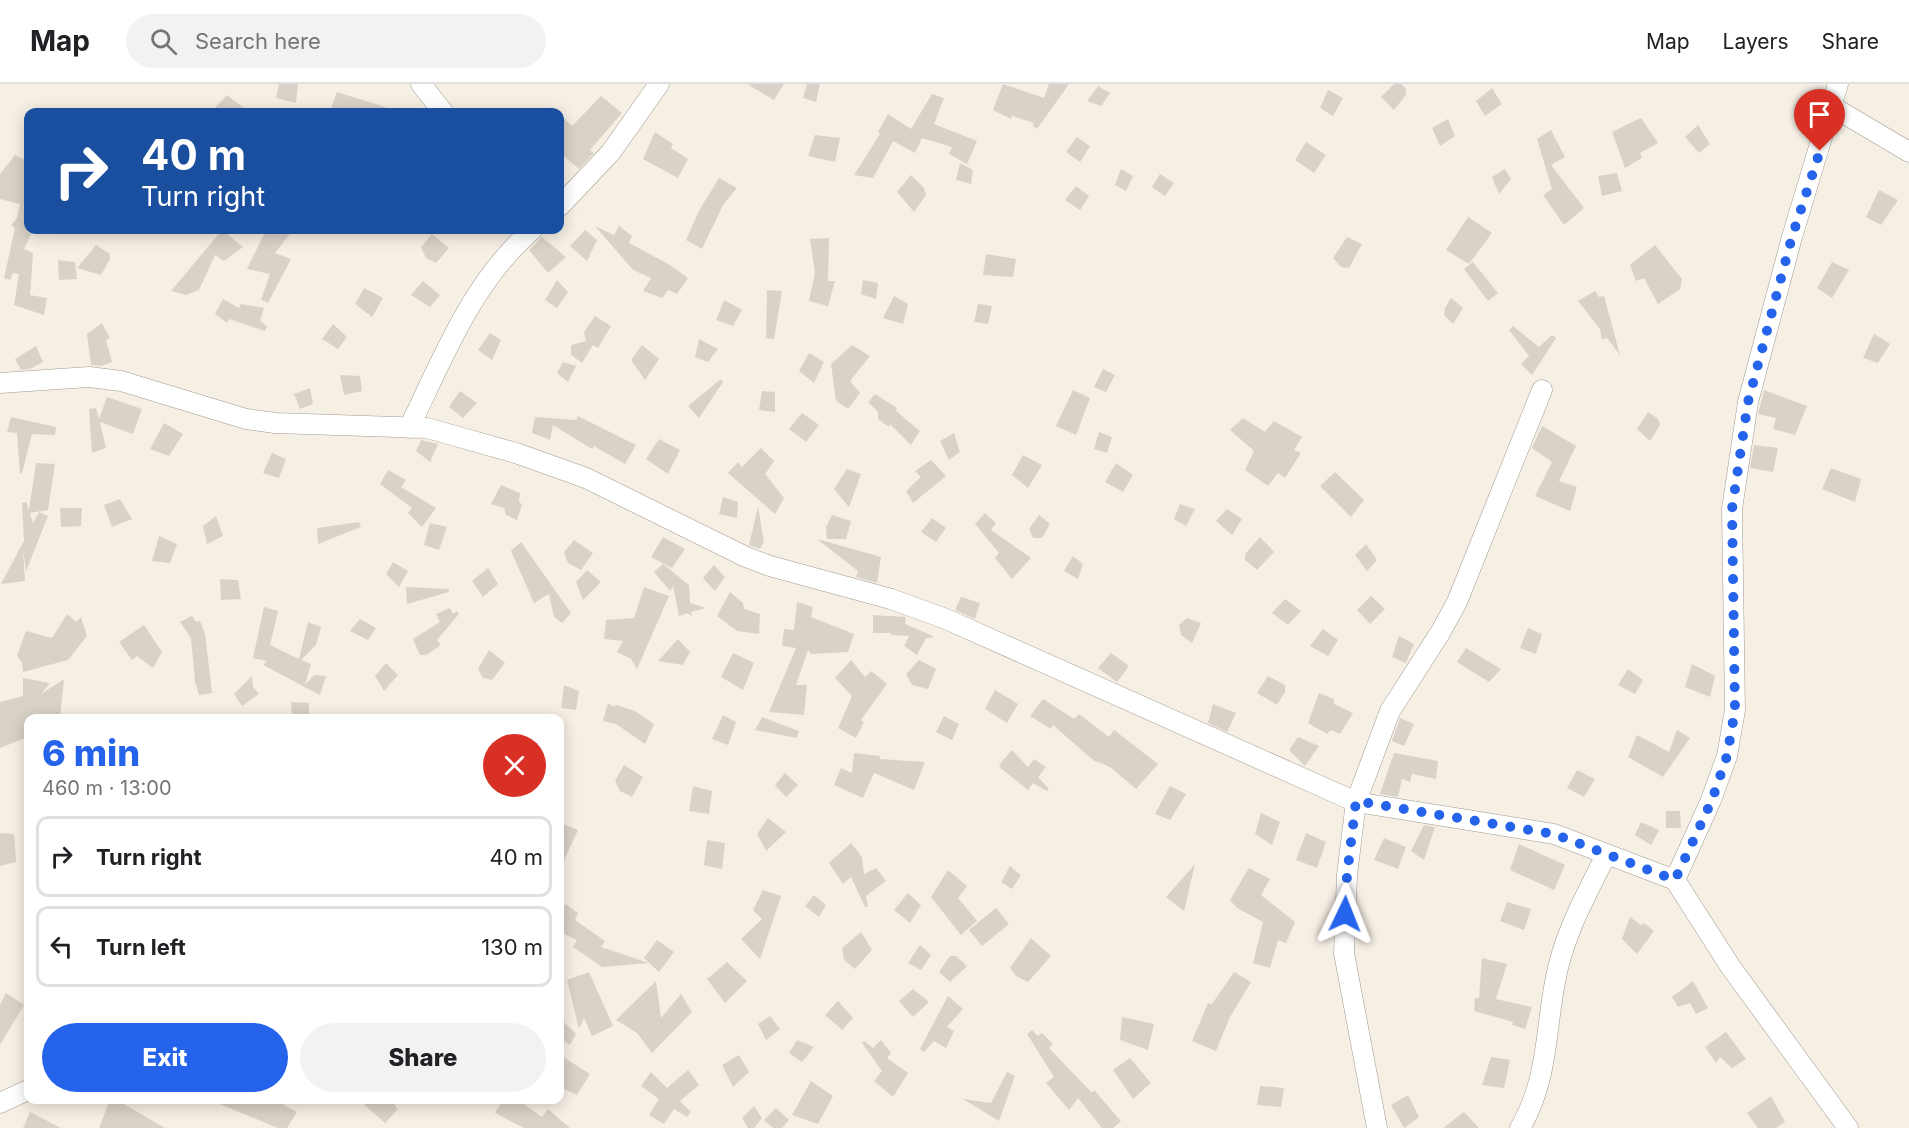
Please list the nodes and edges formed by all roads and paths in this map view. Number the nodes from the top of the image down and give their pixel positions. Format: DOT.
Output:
graph roads {
  1 [pos="421,84"];
  2 [pos="659,84"];
  3 [pos="1838,84"];
  4 [pos="1833,107"];
  5 [pos="440,108"];
  6 [pos="1909,152"];
  7 [pos="564,202"];
  8 [pos="526,234"];
  9 [pos="0,383"];
  10 [pos="1542,390"];
  11 [pos="409,428"];
  12 [pos="1356,801"];
  13 [pos="1606,855"];
  14 [pos="1675,880"];
  15 [pos="24,1092"];
  16 [pos="0,1103"];
  17 [pos="1377,1128"];
  18 [pos="1520,1128"];
  19 [pos="1848,1128"];
  1 -- 5 [label="street"];
  2 -- 7 [label="street"];
  3 -- 4 [label="street"];
  4 -- 6 [label="street"];
  4 -- 14 [label="street"];
  8 -- 11 [label="street"];
  9 -- 11 [label="street"];
  10 -- 12 [label="street"];
  11 -- 12 [label="street"];
  12 -- 13 [label="street"];
  12 -- 17 [label="street"];
  13 -- 14 [label="street"];
  13 -- 18 [label="street"];
  14 -- 19 [label="street"];
  15 -- 16 [label="street"];
}
